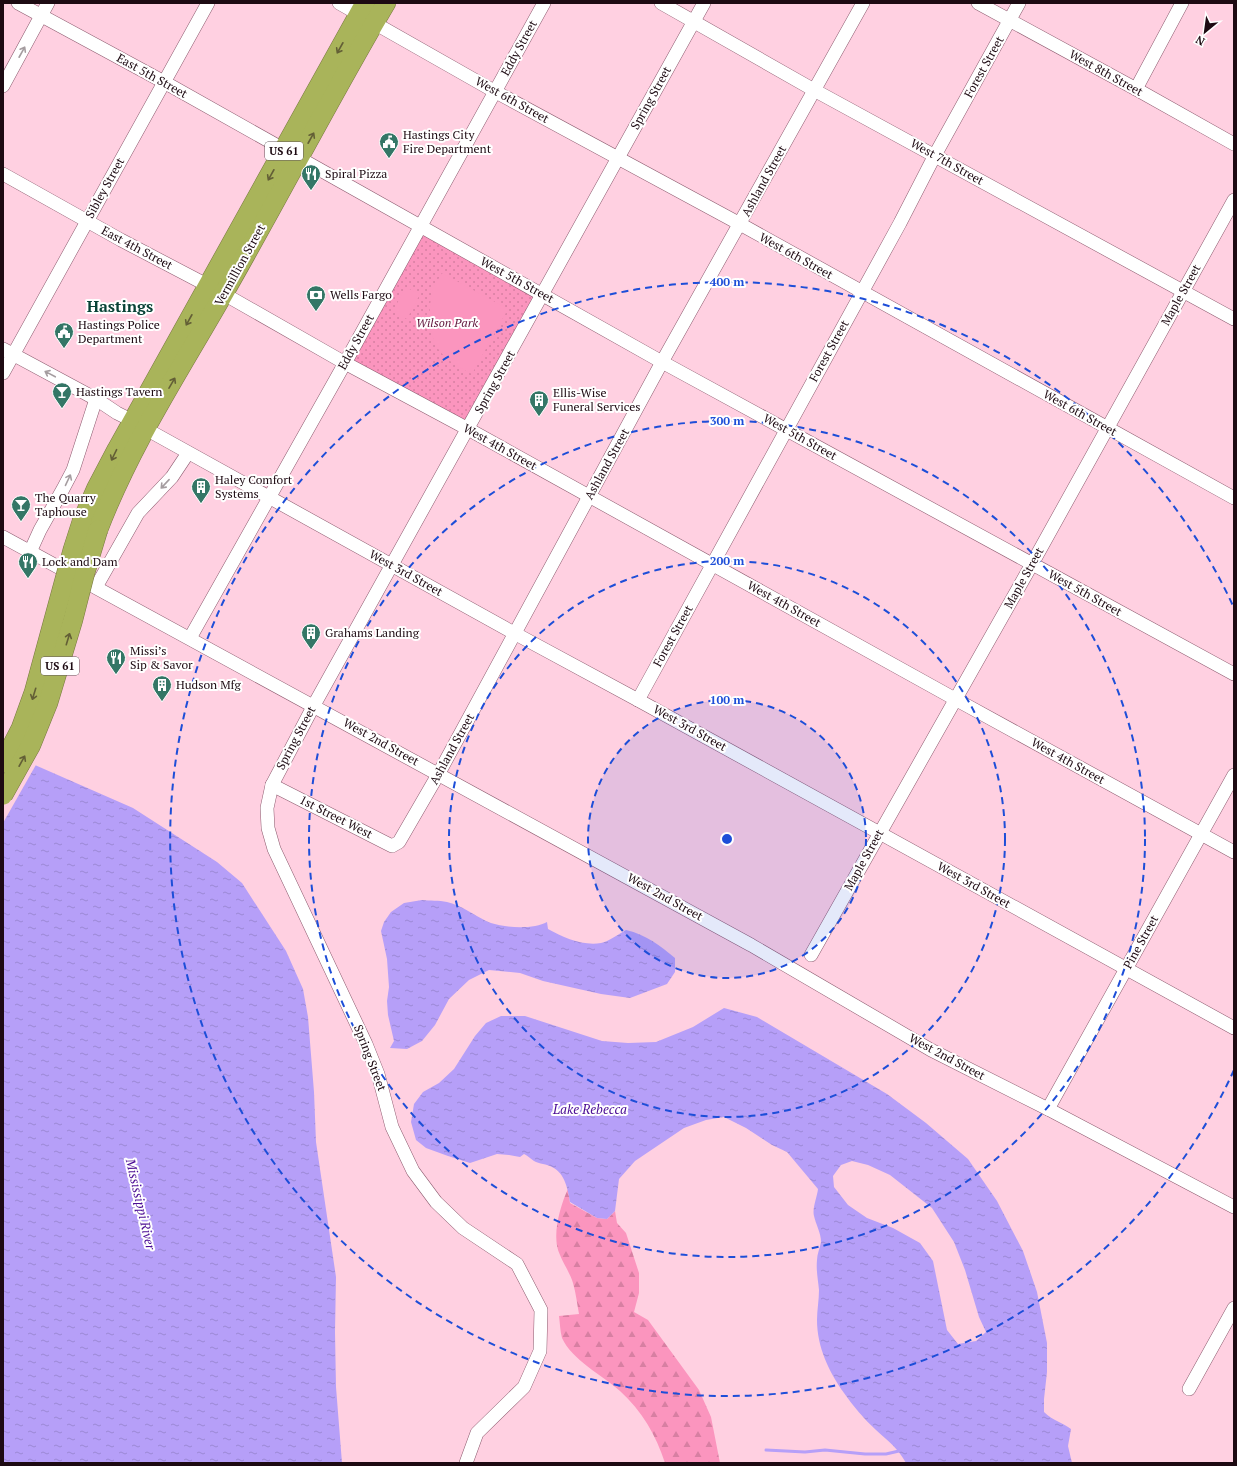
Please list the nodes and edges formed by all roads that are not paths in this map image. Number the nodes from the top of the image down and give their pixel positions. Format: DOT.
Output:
graph roads {
  1 [pos="18,3"];
  2 [pos="48,3"];
  3 [pos="208,3"];
  4 [pos="339,3"];
  5 [pos="386,3"];
  6 [pos="544,3"];
  7 [pos="661,3"];
  8 [pos="704,3"];
  9 [pos="863,3"];
  10 [pos="978,3"];
  11 [pos="1019,3"];
  12 [pos="1182,3"];
  13 [pos="366,13"];
  14 [pos="41,16"];
  15 [pos="1009,20"];
  16 [pos="694,21"];
  17 [pos="164,82"];
  18 [pos="3,86"];
  19 [pos="1136,89"];
  20 [pos="814,90"];
  21 [pos="494,91"];
  22 [pos="1234,144"];
  23 [pos="292,154"];
  24 [pos="935,155"];
  25 [pos="619,158"];
  26 [pos="3,174"];
  27 [pos="1234,200"];
  28 [pos="87,221"];
  29 [pos="740,224"];
  30 [pos="420,227"];
  31 [pos="216,290"];
  32 [pos="862,292"];
  33 [pos="1183,292"];
  34 [pos="542,295"];
  35 [pos="1234,319"];
  36 [pos="8,352"];
  37 [pos="662,362"];
  38 [pos="345,363"];
  39 [pos="3,373"];
  40 [pos="96,399"];
  41 [pos="140,425"];
  42 [pos="1108,428"];
  43 [pos="468,429"];
  44 [pos="786,429"];
  45 [pos="188,453"];
  46 [pos="269,497"];
  47 [pos="588,497"];
  48 [pos="1234,498"];
  49 [pos="90,525"];
  50 [pos="3,537"];
  51 [pos="30,552"];
  52 [pos="712,564"];
  53 [pos="1032,564"];
  54 [pos="392,566"];
  55 [pos="96,588"];
  56 [pos="514,634"];
  57 [pos="190,638"];
  58 [pos="1234,674"];
  59 [pos="955,699"];
  60 [pos="638,700"];
  61 [pos="314,706"];
  62 [pos="3,763"];
  63 [pos="438,774"];
  64 [pos="1234,775"];
  65 [pos="272,785"];
  66 [pos="3,795"];
  67 [pos="880,833"];
  68 [pos="1202,834"];
  69 [pos="399,842"];
  70 [pos="1234,852"];
  71 [pos="811,955"];
  72 [pos="1126,969"];
  73 [pos="1234,1028"];
  74 [pos="1048,1109"];
  75 [pos="1234,1207"];
  76 [pos="1234,1308"];
  77 [pos="1189,1389"];
  78 [pos="466,1463"];
  1 -- 14 [label="street, East 5th Street"];
  2 -- 14 [label="street"];
  3 -- 17 [label="street, Sibley Street"];
  4 -- 13 [label="street, West 6th Street"];
  5 -- 13 [label="highway, Vermillion Street / US 61"];
  6 -- 21 [label="street, Eddy Street"];
  7 -- 16 [label="street, West 7th Street"];
  8 -- 16 [label="street, Spring Street"];
  9 -- 20 [label="street, Ashland Street"];
  10 -- 15 [label="street, West 8th Street"];
  11 -- 15 [label="street, Forest Street"];
  12 -- 19 [label="street"];
  13 -- 21 [label="street, West 6th Street"];
  13 -- 23 [label="highway, Vermillion Street / US 61"];
  14 -- 17 [label="street, East 5th Street"];
  18 -- 14 [label="street, one-way"];
  15 -- 19 [label="street, West 8th Street"];
  15 -- 24 [label="street, Forest Street"];
  16 -- 20 [label="street, West 7th Street"];
  16 -- 25 [label="street, Spring Street"];
  17 -- 23 [label="street, East 5th Street"];
  17 -- 28 [label="street, Sibley Street"];
  19 -- 22 [label="street, West 8th Street"];
  20 -- 24 [label="street, West 7th Street"];
  20 -- 29 [label="street, Ashland Street"];
  21 -- 25 [label="street, West 6th Street"];
  21 -- 30 [label="street, Eddy Street"];
  23 -- 30 [label="street, West 5th Street"];
  23 -- 31 [label="highway, Vermillion Street / US 61"];
  24 -- 32 [label="street, Forest Street"];
  24 -- 33 [label="street, West 7th Street"];
  25 -- 29 [label="street, West 6th Street"];
  25 -- 34 [label="street, Spring Street"];
  26 -- 28 [label="street, East 4th Street"];
  27 -- 33 [label="street, Maple Street"];
  28 -- 31 [label="street, East 4th Street"];
  28 -- 36 [label="street, Sibley Street"];
  29 -- 32 [label="street, West 6th Street"];
  29 -- 37 [label="street, Ashland Street"];
  30 -- 34 [label="street, West 5th Street"];
  30 -- 38 [label="street, Eddy Street"];
  31 -- 38 [label="street, West 4th Street"];
  31 -- 41 [label="highway, Vermillion Street / US 61"];
  32 -- 42 [label="street, West 6th Street"];
  32 -- 44 [label="street, Forest Street"];
  33 -- 35 [label="street, West 7th Street"];
  33 -- 42 [label="street, Maple Street"];
  34 -- 37 [label="street, West 5th Street"];
  34 -- 43 [label="street, Spring Street"];
  36 -- 39 [label="street, Sibley Street"];
  40 -- 36 [label="street, West 3rd Street, one-way"];
  37 -- 44 [label="street, West 5th Street"];
  37 -- 47 [label="street, Ashland Street"];
  38 -- 43 [label="street, West 4th Street"];
  38 -- 46 [label="street, Eddy Street"];
  40 -- 41 [label="street, West 3rd Street"];
  51 -- 40 [label="street, one-way"];
  41 -- 45 [label="street, West 3rd Street"];
  41 -- 49 [label="highway, Vermillion Street / US 61"];
  42 -- 48 [label="street, West 6th Street"];
  42 -- 53 [label="street, Maple Street"];
  43 -- 47 [label="street, West 4th Street"];
  43 -- 54 [label="street, Spring Street"];
  44 -- 52 [label="street, Forest Street"];
  44 -- 53 [label="street, West 5th Street"];
  45 -- 46 [label="street, West 3rd Street"];
  45 -- 55 [label="street, one-way"];
  46 -- 54 [label="street, West 3rd Street"];
  46 -- 57 [label="street, Eddy Street"];
  47 -- 52 [label="street, West 4th Street"];
  47 -- 56 [label="street, Ashland Street"];
  49 -- 62 [label="highway, US 61, one-way, bridge"];
  66 -- 49 [label="highway, US 61, one-way, bridge"];
  50 -- 51 [label="street, West 2nd Street"];
  51 -- 55 [label="street, West 2nd Street"];
  52 -- 59 [label="street, West 4th Street"];
  52 -- 60 [label="street, Forest Street"];
  53 -- 58 [label="street, West 5th Street"];
  53 -- 59 [label="street, Maple Street"];
  54 -- 56 [label="street, West 3rd Street"];
  54 -- 61 [label="street, Spring Street"];
  55 -- 57 [label="street, West 2nd Street"];
  56 -- 60 [label="street, West 3rd Street"];
  56 -- 63 [label="street, Ashland Street"];
  57 -- 61 [label="street, West 2nd Street"];
  59 -- 67 [label="street, Maple Street"];
  59 -- 68 [label="street, West 4th Street"];
  60 -- 67 [label="street, West 3rd Street"];
  61 -- 63 [label="street, West 2nd Street"];
  61 -- 65 [label="street, Spring Street"];
  63 -- 69 [label="street, Ashland Street"];
  63 -- 74 [label="street, West 2nd Street"];
  64 -- 68 [label="street, Pine Street"];
  65 -- 69 [label="street, 1st Street West"];
  65 -- 78 [label="street, Spring Street"];
  67 -- 71 [label="street, Maple Street"];
  67 -- 72 [label="street, West 3rd Street"];
  68 -- 70 [label="street, West 4th Street"];
  68 -- 72 [label="street, Pine Street"];
  72 -- 73 [label="street, West 3rd Street"];
  72 -- 74 [label="street, Pine Street"];
  74 -- 75 [label="street, West 2nd Street"];
  76 -- 77 [label="street"];
}
